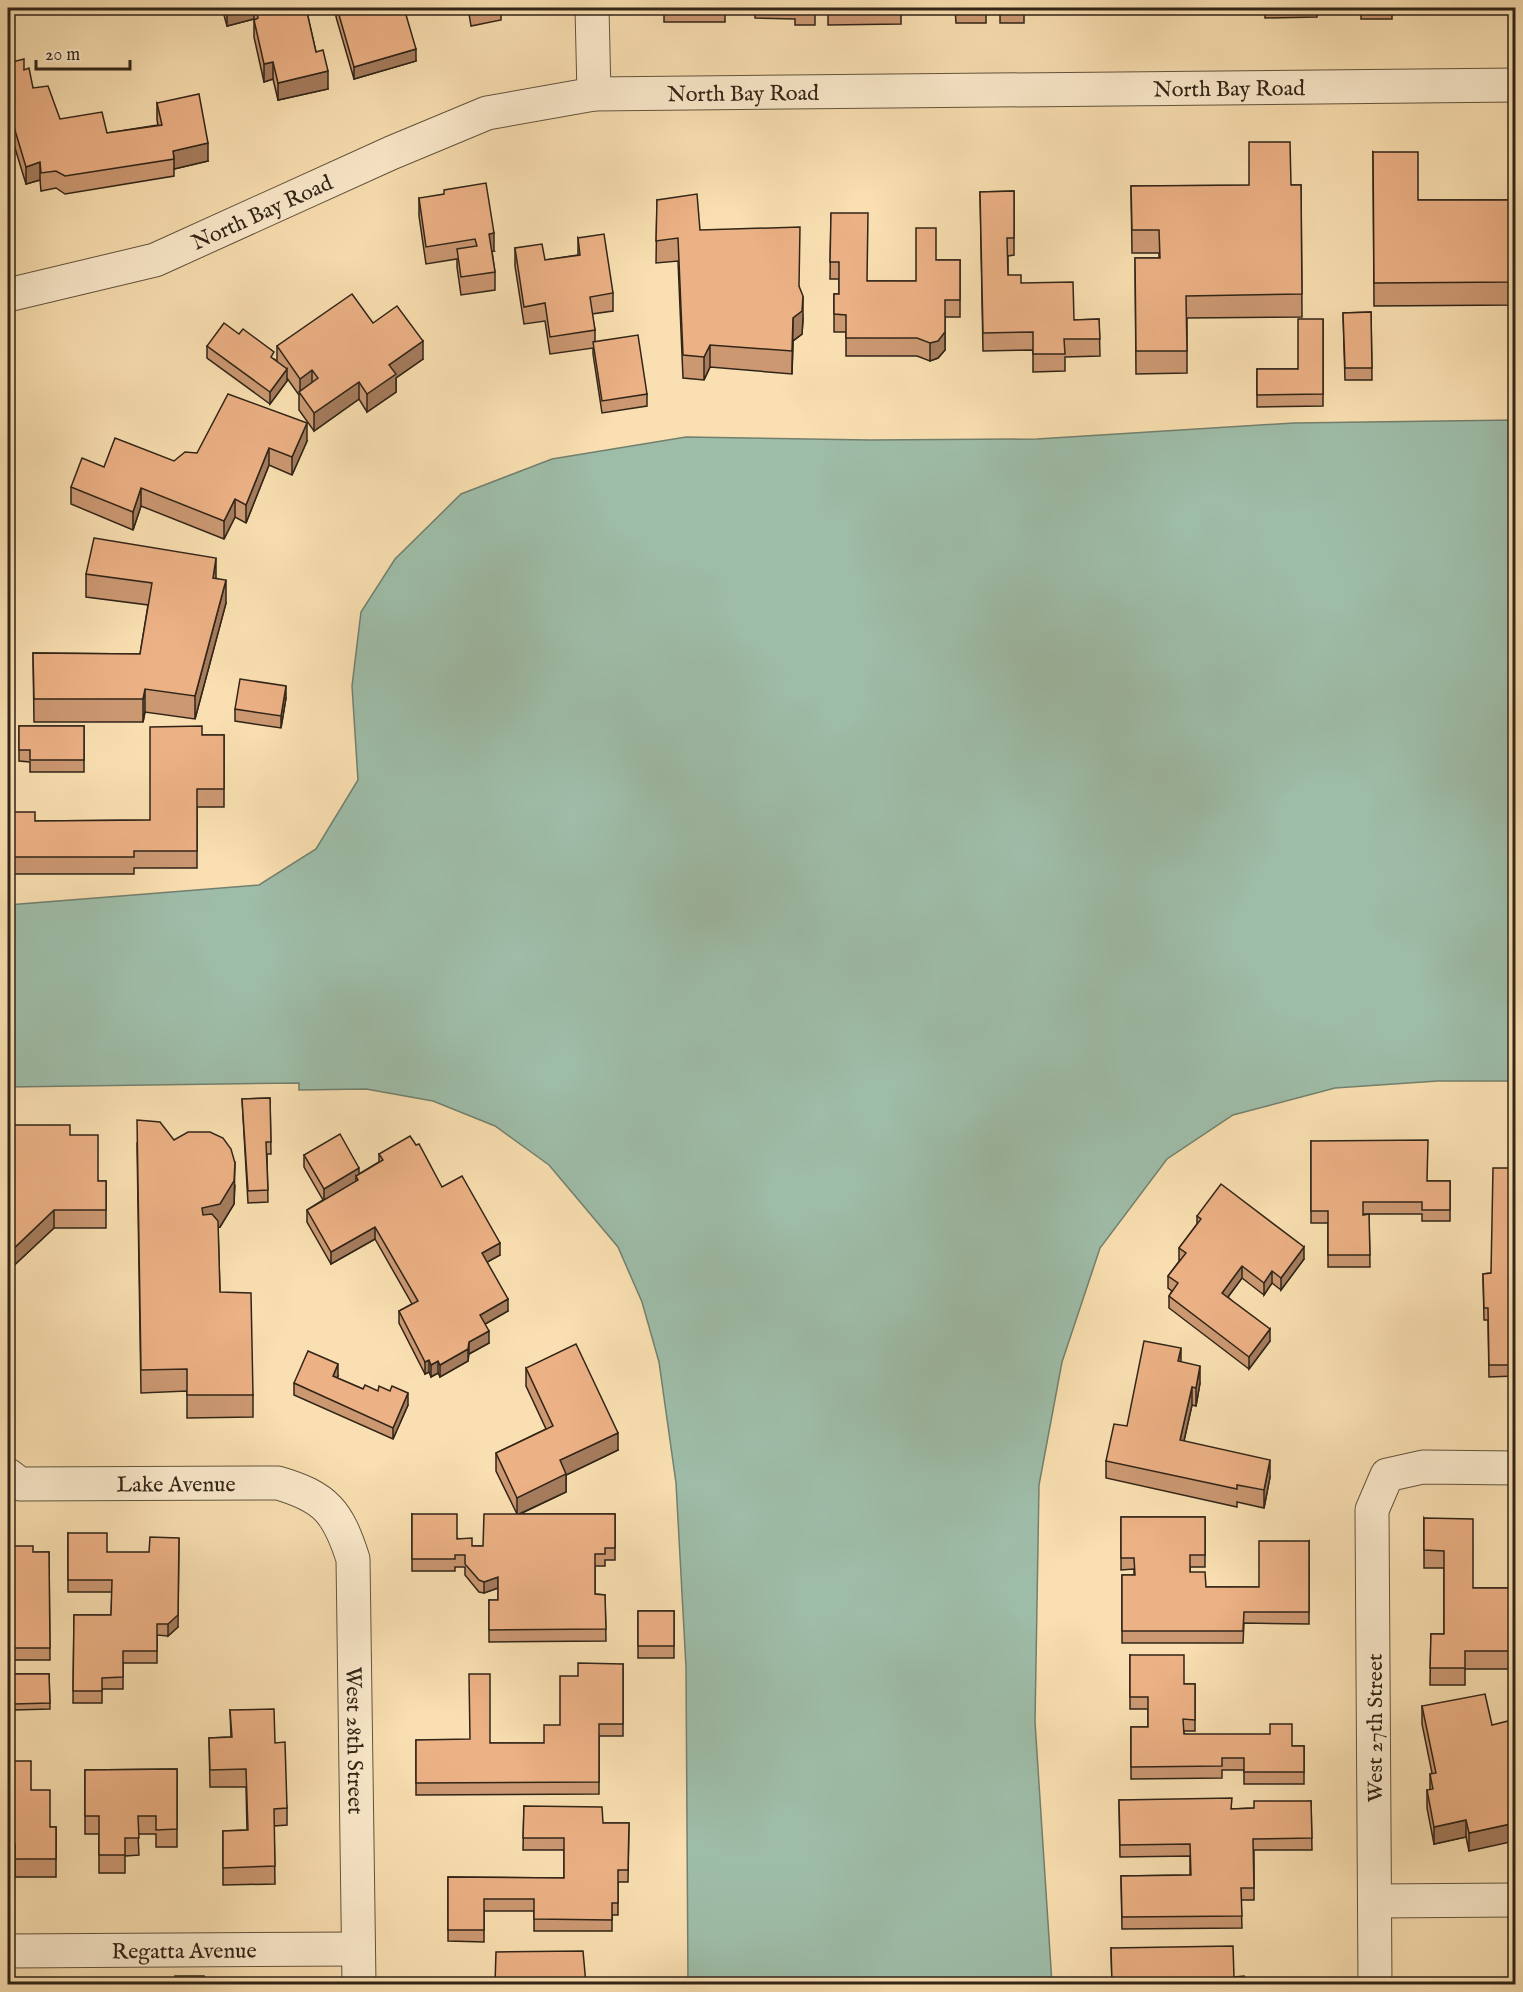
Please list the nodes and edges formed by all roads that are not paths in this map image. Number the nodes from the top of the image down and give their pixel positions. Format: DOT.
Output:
graph roads {
  1 [pos="592,8"];
  2 [pos="1515,85"];
  3 [pos="594,94"];
  4 [pos="8,295"];
  5 [pos="1515,1468"];
  6 [pos="12,1481"];
  7 [pos="328,1505"];
  8 [pos="1515,1900"];
  9 [pos="1375,1901"];
  10 [pos="358,1949"];
  11 [pos="8,1951"];
  12 [pos="359,1984"];
  13 [pos="1376,1984"];
  1 -- 3 [label="street"];
  2 -- 3 [label="street, North Bay Road"];
  3 -- 4 [label="street, North Bay Road"];
  5 -- 9 [label="street, West 27th Street"];
  6 -- 7 [label="street, Lake Avenue"];
  7 -- 10 [label="street, West 28th Street"];
  8 -- 9 [label="street"];
  9 -- 13 [label="street, West 27th Street"];
  10 -- 11 [label="street, Regatta Avenue"];
  10 -- 12 [label="street, West 28th Street"];
}
